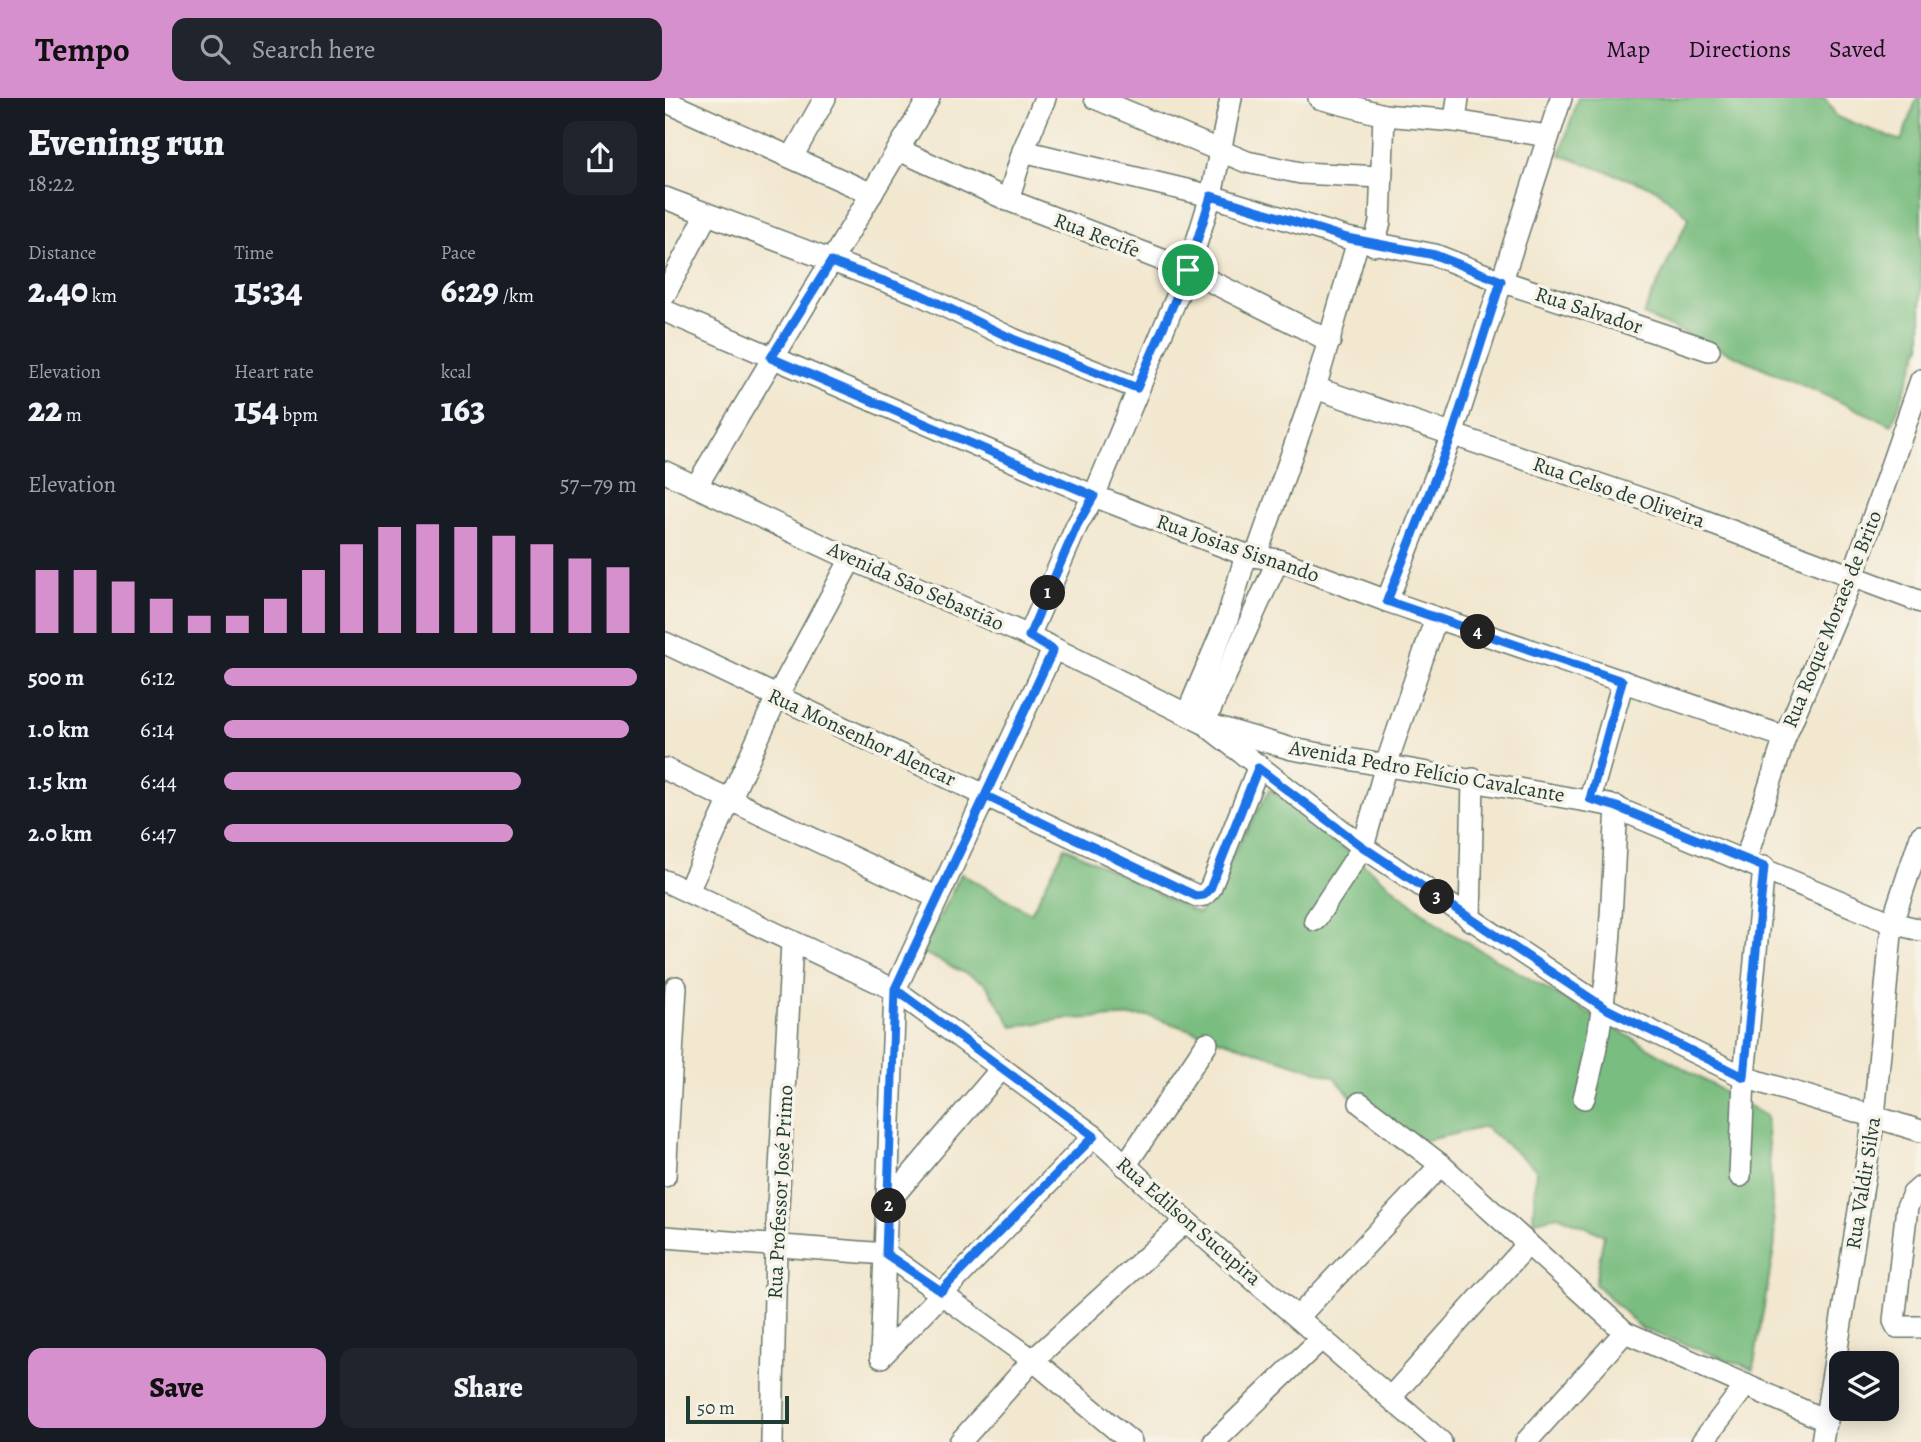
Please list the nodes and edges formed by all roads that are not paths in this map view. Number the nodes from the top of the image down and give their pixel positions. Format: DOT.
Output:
graph roads {
  1 [pos="825,98"];
  2 [pos="929,98"];
  3 [pos="1045,98"];
  4 [pos="1095,98"];
  5 [pos="1231,98"];
  6 [pos="1319,98"];
  7 [pos="1458,98"];
  8 [pos="1561,98"];
  9 [pos="665,101"];
  10 [pos="1384,115"];
  11 [pos="1455,121"];
  12 [pos="1548,136"];
  13 [pos="1220,148"];
  14 [pos="899,150"];
  15 [pos="1023,151"];
  16 [pos="792,158"];
  17 [pos="1381,177"];
  18 [pos="872,194"];
  19 [pos="1211,196"];
  20 [pos="665,198"];
  21 [pos="1008,200"];
  22 [pos="707,215"];
  23 [pos="1366,243"];
  24 [pos="831,262"];
  25 [pos="1188,270"];
  26 [pos="1501,281"];
  27 [pos="665,294"];
  28 [pos="665,311"];
  29 [pos="1330,341"];
  30 [pos="1709,350"];
  31 [pos="771,358"];
  32 [pos="1921,380"];
  33 [pos="1137,388"];
  34 [pos="1315,388"];
  35 [pos="1915,414"];
  36 [pos="1452,435"];
  37 [pos="665,472"];
  38 [pos="697,485"];
  39 [pos="1094,496"];
  40 [pos="1251,556"];
  41 [pos="851,559"];
  42 [pos="1278,560"];
  43 [pos="1852,579"];
  44 [pos="1387,601"];
  45 [pos="1921,602"];
  46 [pos="1436,618"];
  47 [pos="1029,636"];
  48 [pos="665,643"];
  49 [pos="1053,650"];
  50 [pos="1622,681"];
  51 [pos="777,697"];
  52 [pos="1195,718"];
  53 [pos="1785,737"];
  54 [pos="1386,765"];
  55 [pos="1258,768"];
  56 [pos="665,769"];
  57 [pos="1473,779"];
  58 [pos="986,796"];
  59 [pos="1590,799"];
  60 [pos="731,800"];
  61 [pos="1617,807"];
  62 [pos="1921,836"];
  63 [pos="1363,847"];
  64 [pos="1755,863"];
  65 [pos="665,881"];
  66 [pos="688,891"];
  67 [pos="936,897"];
  68 [pos="1315,920"];
  69 [pos="1470,920"];
  70 [pos="1892,923"];
  71 [pos="1921,930"];
  72 [pos="792,942"];
  73 [pos="676,987"];
  74 [pos="895,989"];
  75 [pos="1605,1008"];
  76 [pos="1207,1042"];
  77 [pos="1002,1068"];
  78 [pos="1744,1077"];
  79 [pos="1584,1098"];
  80 [pos="1360,1102"];
  81 [pos="1874,1117"];
  82 [pos="1921,1132"];
  83 [pos="1094,1136"];
  84 [pos="1441,1165"];
  85 [pos="1125,1167"];
  86 [pos="1740,1176"];
  87 [pos="665,1177"];
  88 [pos="1921,1187"];
  89 [pos="889,1201"];
  90 [pos="1186,1221"];
  91 [pos="665,1237"];
  92 [pos="1528,1244"];
  93 [pos="776,1245"];
  94 [pos="886,1254"];
  95 [pos="941,1291"];
  96 [pos="1298,1317"];
  97 [pos="1921,1327"];
  98 [pos="1625,1332"];
  99 [pos="1321,1339"];
  100 [pos="1033,1360"];
  101 [pos="1746,1385"];
  102 [pos="1391,1397"];
  103 [pos="1826,1421"];
  104 [pos="1435,1441"];
  105 [pos="772,1442"];
  106 [pos="960,1442"];
  107 [pos="1131,1442"];
  108 [pos="1214,1442"];
  109 [pos="1526,1442"];
  110 [pos="1702,1442"];
  111 [pos="1822,1442"];
  1 -- 16 [label="street"];
  2 -- 14 [label="street"];
  3 -- 15 [label="street"];
  4 -- 13 [label="street"];
  5 -- 13 [label="street"];
  6 -- 10 [label="street"];
  7 -- 11 [label="street"];
  8 -- 12 [label="street"];
  9 -- 16 [label="street"];
  10 -- 11 [label="street"];
  10 -- 17 [label="street"];
  11 -- 12 [label="street"];
  12 -- 26 [label="street"];
  13 -- 17 [label="street"];
  13 -- 19 [label="street"];
  14 -- 18 [label="street"];
  14 -- 21 [label="street, Rua Recife"];
  15 -- 19 [label="street, Rua Salvador"];
  15 -- 21 [label="street"];
  16 -- 18 [label="street"];
  17 -- 23 [label="street"];
  18 -- 24 [label="street"];
  19 -- 23 [label="street, Rua Salvador"];
  19 -- 25 [label="street"];
  20 -- 22 [label="street"];
  21 -- 25 [label="street, Rua Recife"];
  22 -- 24 [label="street"];
  22 -- 27 [label="street"];
  23 -- 26 [label="street, Rua Salvador"];
  23 -- 29 [label="street"];
  24 -- 31 [label="street"];
  24 -- 33 [label="street"];
  25 -- 29 [label="street, Rua Recife"];
  25 -- 33 [label="street"];
  26 -- 30 [label="street, Rua Salvador"];
  26 -- 36 [label="street"];
  28 -- 31 [label="street, Rua Josias Sisnando"];
  29 -- 34 [label="street"];
  31 -- 38 [label="street"];
  31 -- 39 [label="street, Rua Josias Sisnando"];
  32 -- 35 [label="street, Rua Roque Moraes de Brito"];
  33 -- 39 [label="street"];
  34 -- 36 [label="street, Rua Celso de Oliveira"];
  34 -- 40 [label="street"];
  35 -- 43 [label="street, Rua Roque Moraes de Brito"];
  36 -- 43 [label="street, Rua Celso de Oliveira"];
  36 -- 44 [label="street"];
  37 -- 38 [label="street, Avenida São Sebastião"];
  38 -- 41 [label="street, Avenida São Sebastião"];
  39 -- 40 [label="street, Rua Josias Sisnando"];
  39 -- 47 [label="street"];
  40 -- 42 [label="street, Rua Josias Sisnando"];
  40 -- 52 [label="street"];
  41 -- 47 [label="street, Avenida São Sebastião"];
  41 -- 51 [label="street"];
  42 -- 44 [label="street, Rua Josias Sisnando"];
  42 -- 52 [label="street"];
  43 -- 45 [label="street, Rua Celso de Oliveira"];
  43 -- 53 [label="street, Rua Roque Moraes de Brito"];
  44 -- 46 [label="street, Rua Josias Sisnando"];
  46 -- 50 [label="street, Rua Josias Sisnando"];
  46 -- 54 [label="street"];
  47 -- 49 [label="street, Avenida São Sebastião"];
  48 -- 51 [label="street, Rua Monsenhor Alencar"];
  49 -- 52 [label="street, Avenida São Sebastião"];
  49 -- 58 [label="street"];
  50 -- 53 [label="street, Rua Josias Sisnando"];
  50 -- 59 [label="street"];
  51 -- 58 [label="street, Rua Monsenhor Alencar"];
  51 -- 60 [label="street"];
  52 -- 54 [label="street, Avenida Pedro Felício Cavalcante"];
  52 -- 55 [label="street"];
  53 -- 64 [label="street, Rua Roque Moraes de Brito"];
  54 -- 57 [label="street, Avenida Pedro Felício Cavalcante"];
  54 -- 63 [label="street"];
  55 -- 58 [label="street, Rua Monsenhor Alencar"];
  55 -- 63 [label="street"];
  56 -- 60 [label="street"];
  57 -- 59 [label="street, Avenida Pedro Felício Cavalcante"];
  57 -- 69 [label="street"];
  58 -- 67 [label="street"];
  59 -- 61 [label="street, Avenida Pedro Felício Cavalcante"];
  60 -- 66 [label="street"];
  60 -- 67 [label="street"];
  61 -- 64 [label="street, Avenida Pedro Felício Cavalcante"];
  61 -- 75 [label="street"];
  62 -- 70 [label="street, Rua Valdir Silva"];
  63 -- 68 [label="street"];
  63 -- 69 [label="street"];
  64 -- 70 [label="street, Avenida Pedro Felício Cavalcante"];
  64 -- 78 [label="street, Rua Roque Moraes de Brito"];
  65 -- 66 [label="street, Rua Edilson Sucupira"];
  66 -- 72 [label="street, Rua Edilson Sucupira"];
  67 -- 74 [label="street"];
  69 -- 75 [label="street"];
  70 -- 71 [label="street, Avenida Pedro Felício Cavalcante"];
  70 -- 81 [label="street, Rua Valdir Silva"];
  72 -- 74 [label="street, Rua Edilson Sucupira"];
  72 -- 93 [label="street, Rua Professor José Primo"];
  73 -- 87 [label="street"];
  74 -- 77 [label="street, Rua Edilson Sucupira"];
  74 -- 89 [label="street"];
  75 -- 78 [label="street"];
  75 -- 79 [label="street"];
  76 -- 85 [label="street"];
  77 -- 83 [label="street, Rua Edilson Sucupira"];
  77 -- 89 [label="street"];
  78 -- 81 [label="street"];
  78 -- 86 [label="street, Rua Roque Moraes de Brito"];
  80 -- 84 [label="street"];
  81 -- 82 [label="street"];
  81 -- 103 [label="street, Rua Valdir Silva"];
  83 -- 85 [label="street, Rua Edilson Sucupira"];
  83 -- 95 [label="street"];
  84 -- 92 [label="street"];
  84 -- 96 [label="street"];
  85 -- 90 [label="street, Rua Edilson Sucupira"];
  88 -- 97 [label="street"];
  89 -- 94 [label="street"];
  90 -- 96 [label="street, Rua Edilson Sucupira"];
  90 -- 100 [label="street"];
  91 -- 93 [label="street"];
  92 -- 98 [label="street"];
  92 -- 102 [label="street"];
  93 -- 94 [label="street"];
  93 -- 105 [label="street, Rua Professor José Primo"];
  94 -- 95 [label="street"];
  94 -- 95 [label="street"];
  95 -- 100 [label="street"];
  96 -- 99 [label="street, Rua Edilson Sucupira"];
  98 -- 101 [label="street"];
  98 -- 109 [label="street"];
  99 -- 102 [label="street, Rua Edilson Sucupira"];
  99 -- 108 [label="street"];
  100 -- 106 [label="street"];
  100 -- 107 [label="street"];
  101 -- 103 [label="street"];
  101 -- 110 [label="street"];
  102 -- 104 [label="street, Rua Edilson Sucupira"];
  103 -- 111 [label="street, Rua Valdir Silva"];
}
